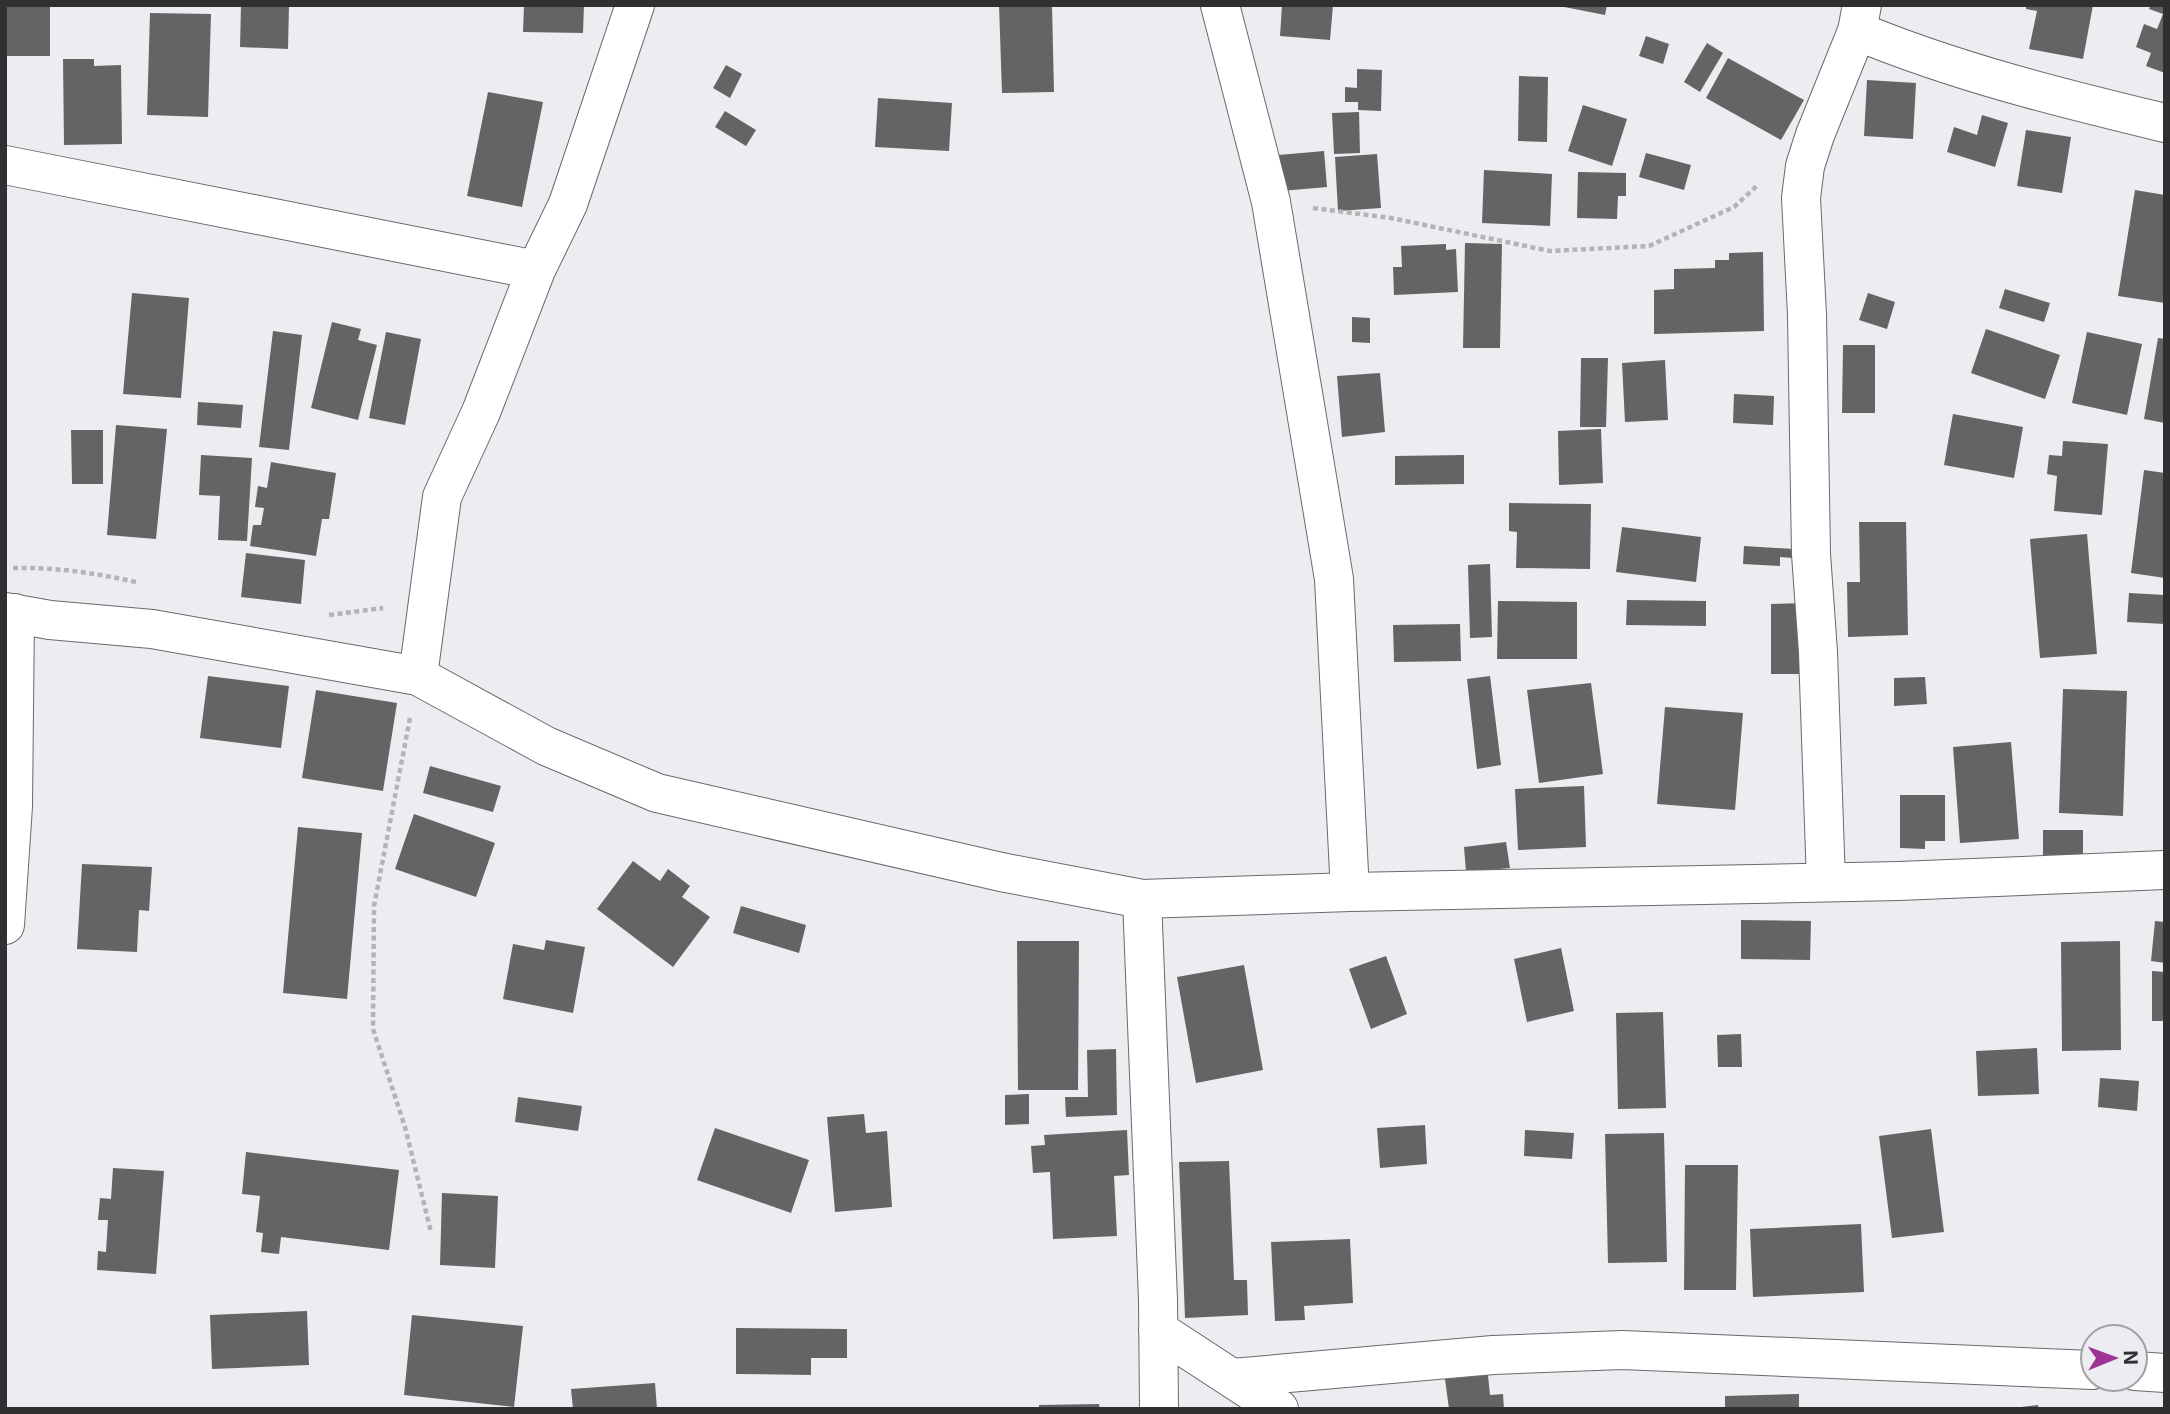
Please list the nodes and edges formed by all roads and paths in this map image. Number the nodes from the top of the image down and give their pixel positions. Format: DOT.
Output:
graph roads {
  1 [pos="635,5"];
  2 [pos="1220,5"];
  3 [pos="1860,18"];
  4 [pos="2165,123"];
  5 [pos="5,165"];
  6 [pos="1762,181"];
  7 [pos="1271,202"];
  8 [pos="536,270"];
  9 [pos="5,568"];
  10 [pos="140,583"];
  11 [pos="389,602"];
  12 [pos="10,612"];
  13 [pos="319,616"];
  14 [pos="418,676"];
  15 [pos="2165,870"];
  16 [pos="1826,882"];
  17 [pos="1350,892"];
  18 [pos="1143,899"];
  19 [pos="5,925"];
  20 [pos="431,1232"];
  21 [pos="1158,1330"];
  22 [pos="2079,1369"];
  23 [pos="1231,1378"];
  24 [pos="1159,1409"];
  25 [pos="1279,1409"];
  1 -- 8 [label="street"];
  2 -- 7 [label="street"];
  3 -- 4 [label="street"];
  3 -- 16 [label="street"];
  5 -- 8 [label="street"];
  6 -- 7 [label="path"];
  7 -- 17 [label="street"];
  8 -- 14 [label="street"];
  9 -- 10 [label="path"];
  11 -- 13 [label="path"];
  12 -- 14 [label="street"];
  12 -- 19 [label="street"];
  14 -- 18 [label="street"];
  14 -- 20 [label="path"];
  15 -- 16 [label="street"];
  16 -- 17 [label="street"];
  17 -- 18 [label="street"];
  18 -- 21 [label="street"];
  21 -- 23 [label="street"];
  21 -- 24 [label="street"];
  22 -- 23 [label="street"];
  23 -- 25 [label="street"];
}
